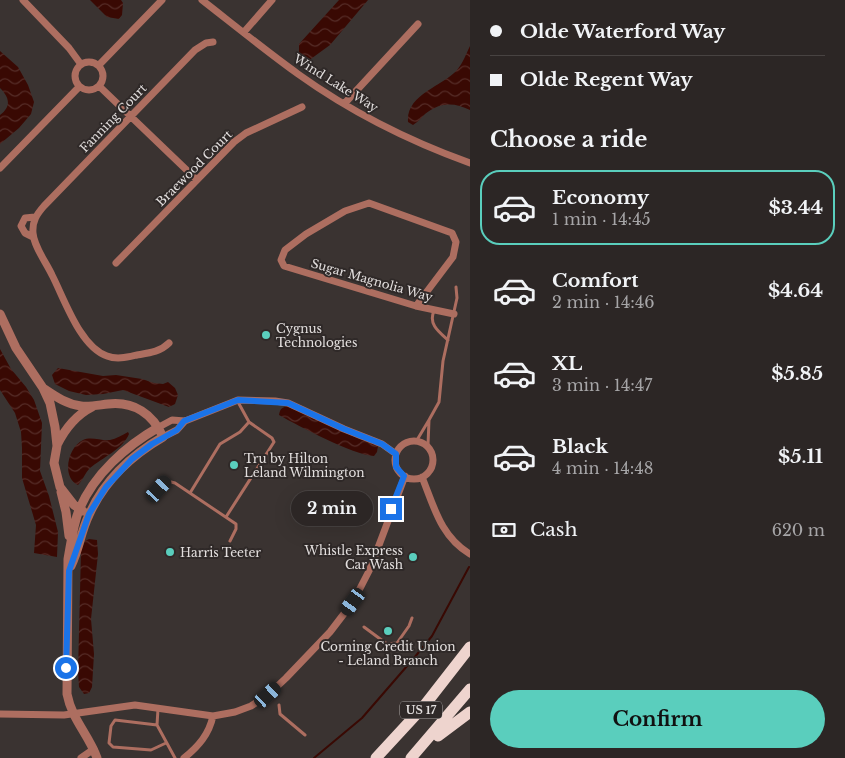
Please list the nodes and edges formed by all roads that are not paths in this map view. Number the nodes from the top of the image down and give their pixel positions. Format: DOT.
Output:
graph roads {
  1 [pos="22,0"];
  2 [pos="162,0"];
  3 [pos="202,0"];
  4 [pos="272,0"];
  5 [pos="418,24"];
  6 [pos="244,32"];
  7 [pos="213,42"];
  8 [pos="80,63"];
  9 [pos="99,65"];
  10 [pos="99,86"];
  11 [pos="79,87"];
  12 [pos="344,104"];
  13 [pos="302,107"];
  14 [pos="131,116"];
  15 [pos="470,163"];
  16 [pos="0,168"];
  17 [pos="197,180"];
  18 [pos="35,217"];
  19 [pos="33,237"];
  20 [pos="116,263"];
  21 [pos="456,287"];
  22 [pos="416,306"];
  23 [pos="434,310"];
  24 [pos="0,314"];
  25 [pos="454,314"];
  26 [pos="448,340"];
  27 [pos="169,344"];
  28 [pos="43,388"];
  29 [pos="238,400"];
  30 [pos="94,406"];
  31 [pos="429,420"];
  32 [pos="184,421"];
  33 [pos="249,422"];
  34 [pos="159,427"];
  35 [pos="163,437"];
  36 [pos="417,440"];
  37 [pos="428,445"];
  38 [pos="57,446"];
  39 [pos="396,454"];
  40 [pos="404,476"];
  41 [pos="422,477"];
  42 [pos="60,487"];
  43 [pos="190,493"];
  44 [pos="151,498"];
  45 [pos="80,509"];
  46 [pos="89,514"];
  47 [pos="226,517"];
  48 [pos="230,541"];
  49 [pos="70,548"];
  50 [pos="470,554"];
  51 [pos="69,571"];
  52 [pos="412,618"];
  53 [pos="364,627"];
  54 [pos="470,647"];
  55 [pos="470,689"];
  56 [pos="279,705"];
  57 [pos="158,708"];
  58 [pos="470,712"];
  59 [pos="0,714"];
  60 [pos="72,714"];
  61 [pos="213,716"];
  62 [pos="157,725"];
  63 [pos="305,735"];
  64 [pos="166,743"];
  65 [pos="422,747"];
  66 [pos="95,754"];
  67 [pos="81,758"];
  68 [pos="104,758"];
  69 [pos="175,758"];
  70 [pos="184,758"];
  71 [pos="376,758"];
  72 [pos="412,758"];
  1 -- 8 [label="street"];
  2 -- 9 [label="street"];
  3 -- 6 [label="street, Wind Lake Way"];
  4 -- 6 [label="street"];
  5 -- 12 [label="street"];
  6 -- 12 [label="street, Wind Lake Way"];
  7 -- 14 [label="street, Fanning Court"];
  8 -- 9 [label="street"];
  8 -- 11 [label="street"];
  9 -- 10 [label="street"];
  10 -- 11 [label="street"];
  10 -- 14 [label="street"];
  11 -- 16 [label="street"];
  12 -- 15 [label="street, Wind Lake Way"];
  13 -- 17 [label="street, Braewood Court"];
  14 -- 17 [label="street"];
  14 -- 18 [label="street, Fanning Court"];
  17 -- 20 [label="street, Braewood Court"];
  18 -- 19 [label="street"];
  18 -- 19 [label="street, Fanning Court"];
  19 -- 27 [label="street, Fanning Court"];
  21 -- 25 [label="lane"];
  22 -- 22 [label="street, Sugar Magnolia Way"];
  22 -- 23 [label="street, Sugar Magnolia Way"];
  23 -- 25 [label="street, Sugar Magnolia Way"];
  23 -- 26 [label="lane"];
  24 -- 28 [label="street"];
  25 -- 26 [label="lane"];
  26 -- 31 [label="lane"];
  28 -- 30 [label="street"];
  28 -- 38 [label="street"];
  29 -- 32 [label="street"];
  29 -- 33 [label="lane"];
  29 -- 39 [label="street"];
  30 -- 34 [label="street"];
  30 -- 38 [label="street"];
  31 -- 36 [label="lane"];
  31 -- 37 [label="lane"];
  32 -- 34 [label="street"];
  32 -- 35 [label="street"];
  33 -- 43 [label="lane"];
  33 -- 47 [label="lane"];
  34 -- 35 [label="street"];
  34 -- 45 [label="street"];
  35 -- 46 [label="street"];
  36 -- 37 [label="street"];
  36 -- 39 [label="street"];
  37 -- 41 [label="street"];
  38 -- 42 [label="street"];
  39 -- 40 [label="street"];
  40 -- 41 [label="street"];
  40 -- 61 [label="street"];
  41 -- 50 [label="street"];
  42 -- 45 [label="street"];
  42 -- 49 [label="street"];
  43 -- 44 [label="lane"];
  43 -- 47 [label="lane"];
  45 -- 46 [label="street"];
  45 -- 49 [label="street"];
  46 -- 51 [label="street"];
  47 -- 48 [label="lane"];
  49 -- 51 [label="street"];
  51 -- 60 [label="street"];
  52 -- 53 [label="lane"];
  54 -- 71 [label="highway, US 17"];
  55 -- 65 [label="highway, US 17"];
  56 -- 63 [label="lane"];
  57 -- 60 [label="street"];
  57 -- 61 [label="street"];
  57 -- 62 [label="lane"];
  58 -- 65 [label="highway"];
  59 -- 60 [label="street"];
  60 -- 66 [label="street"];
  61 -- 70 [label="street"];
  62 -- 64 [label="lane"];
  62 -- 64 [label="lane"];
  64 -- 69 [label="lane"];
  65 -- 72 [label="highway, US 17"];
  66 -- 67 [label="street"];
  66 -- 68 [label="street"];
}
